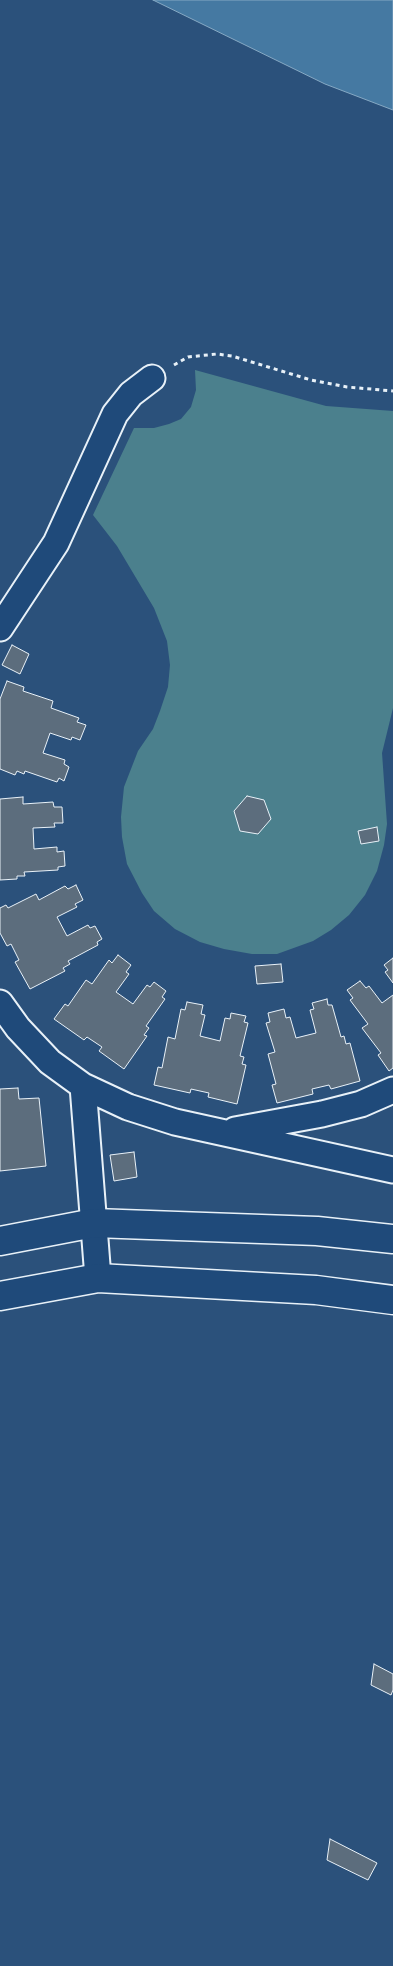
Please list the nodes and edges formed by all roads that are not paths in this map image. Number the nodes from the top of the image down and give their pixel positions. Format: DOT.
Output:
graph roads {
  1 [pos="152,378"];
  2 [pos="0,628"];
  3 [pos="0,1003"];
  4 [pos="83,1086"];
  5 [pos="393,1090"];
  6 [pos="218,1132"];
  7 [pos="393,1170"];
  8 [pos="94,1223"];
  9 [pos="393,1239"];
  10 [pos="0,1241"];
  11 [pos="98,1278"];
  12 [pos="0,1296"];
  13 [pos="393,1300"];
  1 -- 2 [label="street"];
  3 -- 4 [label="street"];
  4 -- 6 [label="street"];
  4 -- 8 [label="street"];
  5 -- 6 [label="street"];
  6 -- 7 [label="street"];
  8 -- 9 [label="street"];
  8 -- 10 [label="street"];
  8 -- 11 [label="street"];
  11 -- 12 [label="street"];
  11 -- 13 [label="street"];
}
